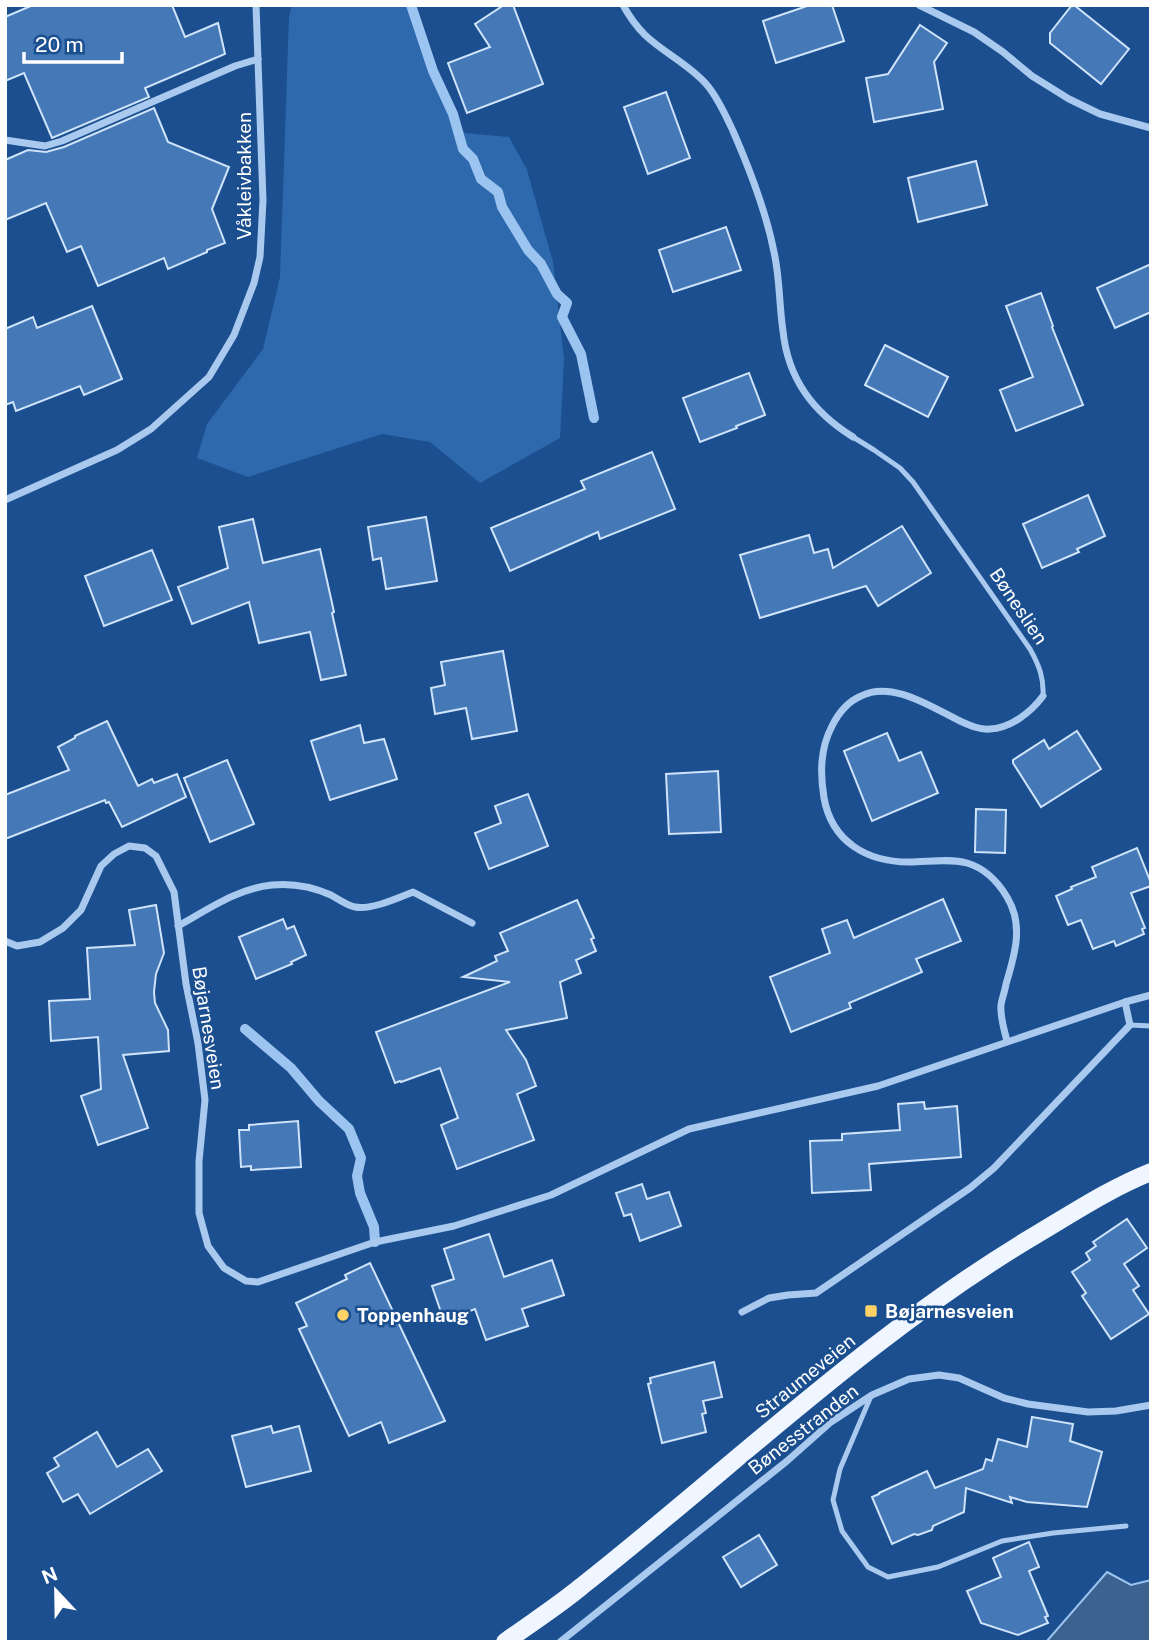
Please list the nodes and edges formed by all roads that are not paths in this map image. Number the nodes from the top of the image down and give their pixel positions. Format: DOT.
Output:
graph roads {
  1 [pos="256,5"];
  2 [pos="623,5"];
  3 [pos="919,5"];
  4 [pos="258,59"];
  5 [pos="1151,128"];
  6 [pos="5,140"];
  7 [pos="853,438"];
  8 [pos="5,500"];
  9 [pos="1043,696"];
  10 [pos="472,923"];
  11 [pos="178,926"];
  12 [pos="5,942"];
  13 [pos="1151,995"];
  14 [pos="1125,1002"];
  15 [pos="1130,1025"];
  16 [pos="1151,1026"];
  17 [pos="1007,1041"];
  18 [pos="1151,1172"];
  19 [pos="741,1312"];
  20 [pos="872,1395"];
  21 [pos="1151,1405"];
  22 [pos="1126,1526"];
  23 [pos="505,1642"];
  24 [pos="560,1642"];
  1 -- 4 [label="street, Våkleivbakken"];
  2 -- 7 [label="street, Bøneslien"];
  3 -- 5 [label="street"];
  4 -- 6 [label="street"];
  4 -- 8 [label="street, Våkleivbakken"];
  7 -- 9 [label="lane, Bøneslien"];
  9 -- 17 [label="street, Bøneslien"];
  10 -- 11 [label="street"];
  11 -- 12 [label="street, Bøjarnesveien"];
  11 -- 17 [label="street, Bøjarnesveien"];
  13 -- 14 [label="street, Bøjarnesveien"];
  14 -- 15 [label="street"];
  14 -- 17 [label="street, Bøjarnesveien"];
  15 -- 16 [label="lane"];
  15 -- 19 [label="street"];
  18 -- 23 [label="main road, Straumeveien"];
  20 -- 21 [label="street, Bønesstranden"];
  20 -- 22 [label="lane"];
  20 -- 24 [label="street, Bønesstranden"];
}
